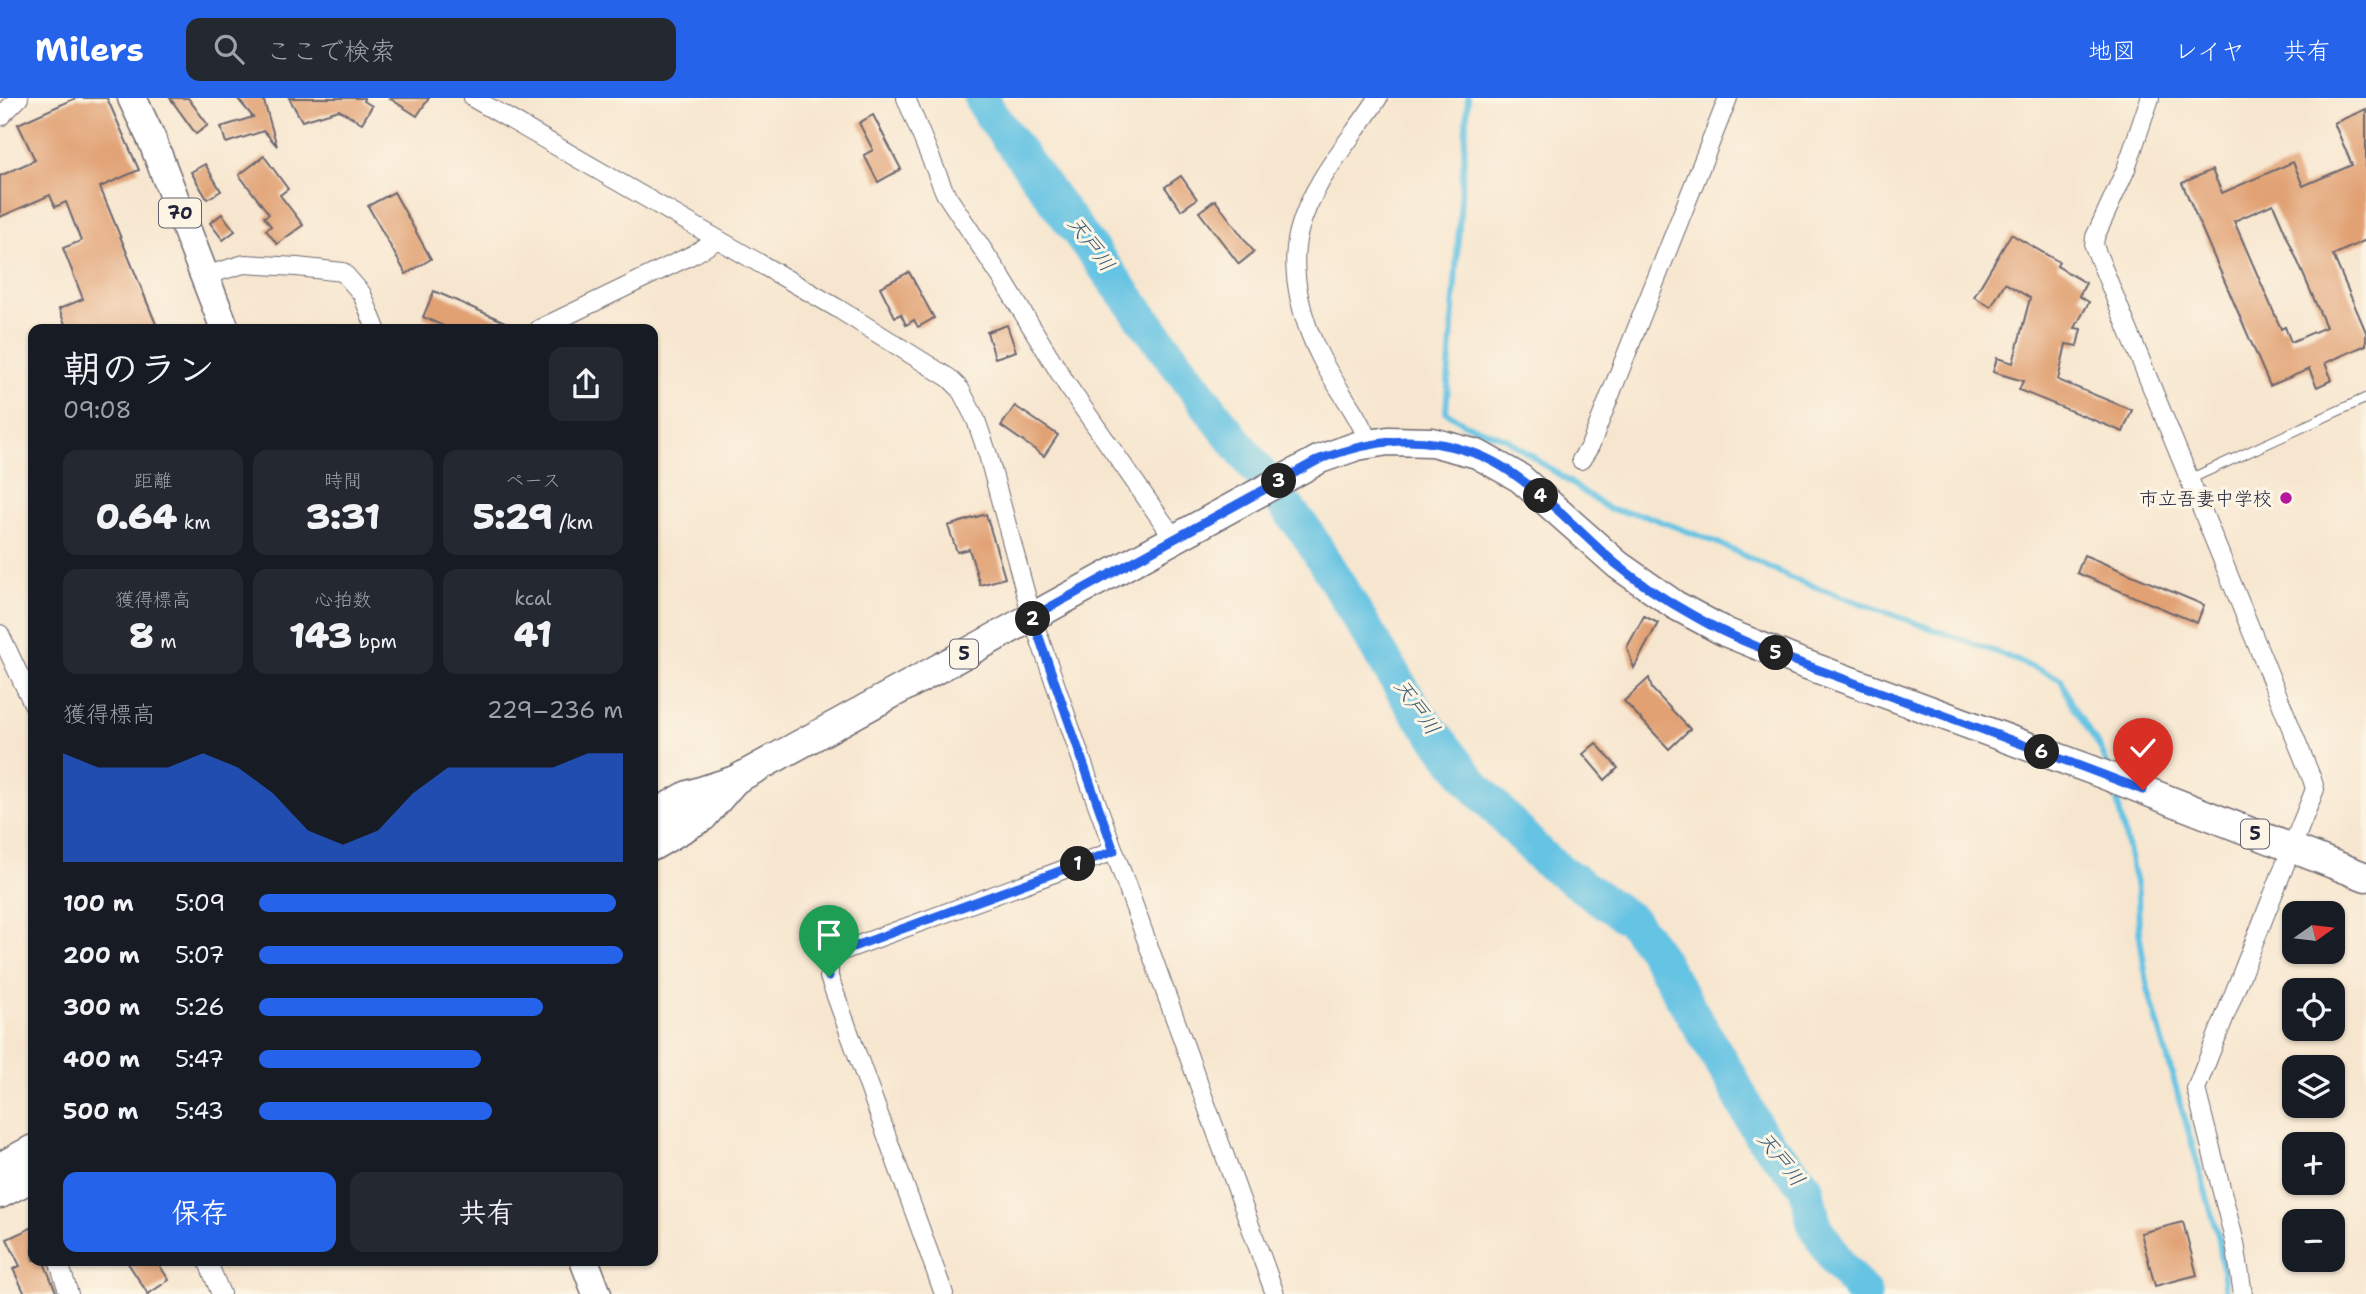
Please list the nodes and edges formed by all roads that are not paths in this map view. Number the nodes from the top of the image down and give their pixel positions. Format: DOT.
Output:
graph roads {
  1 [pos="19,98"];
  2 [pos="132,98"];
  3 [pos="473,98"];
  4 [pos="906,98"];
  5 [pos="1378,98"];
  6 [pos="1728,98"];
  7 [pos="2150,98"];
  8 [pos="0,117"];
  9 [pos="716,240"];
  10 [pos="204,275"];
  11 [pos="223,324"];
  12 [pos="374,324"];
  13 [pos="549,324"];
  14 [pos="2366,398"];
  15 [pos="1369,444"];
  16 [pos="1581,460"];
  17 [pos="2190,479"];
  18 [pos="1183,533"];
  19 [pos="1032,617"];
  20 [pos="0,634"];
  21 [pos="28,693"];
  22 [pos="735,780"];
  23 [pos="658,811"];
  24 [pos="658,843"];
  25 [pos="2291,848"];
  26 [pos="1114,851"];
  27 [pos="2366,877"];
  28 [pos="28,1153"];
  29 [pos="0,1167"];
  30 [pos="28,1182"];
  31 [pos="0,1194"];
  32 [pos="60,1266"];
  33 [pos="209,1266"];
  34 [pos="586,1266"];
  35 [pos="69,1294"];
  36 [pos="220,1294"];
  37 [pos="597,1294"];
  38 [pos="944,1294"];
  39 [pos="1276,1294"];
  40 [pos="2243,1294"];
  1 -- 8 [label="street"];
  2 -- 10 [label="main road, 70"];
  3 -- 9 [label="street"];
  4 -- 18 [label="street"];
  5 -- 15 [label="street"];
  6 -- 16 [label="street"];
  7 -- 17 [label="street"];
  9 -- 13 [label="street"];
  9 -- 19 [label="street"];
  10 -- 11 [label="main road, 70"];
  10 -- 12 [label="street"];
  14 -- 17 [label="lane"];
  15 -- 18 [label="main road, 5"];
  15 -- 25 [label="main road, 5"];
  17 -- 25 [label="street"];
  18 -- 19 [label="main road, 5"];
  19 -- 22 [label="main road, 5"];
  19 -- 26 [label="street"];
  20 -- 21 [label="street"];
  22 -- 23 [label="main road, 5"];
  22 -- 24 [label="main road, 5"];
  25 -- 27 [label="main road, 5"];
  25 -- 40 [label="street"];
  26 -- 38 [label="street"];
  26 -- 39 [label="street"];
  28 -- 29 [label="main road"];
  30 -- 31 [label="main road"];
  32 -- 35 [label="street"];
  33 -- 36 [label="street"];
  34 -- 37 [label="main road"];
}
